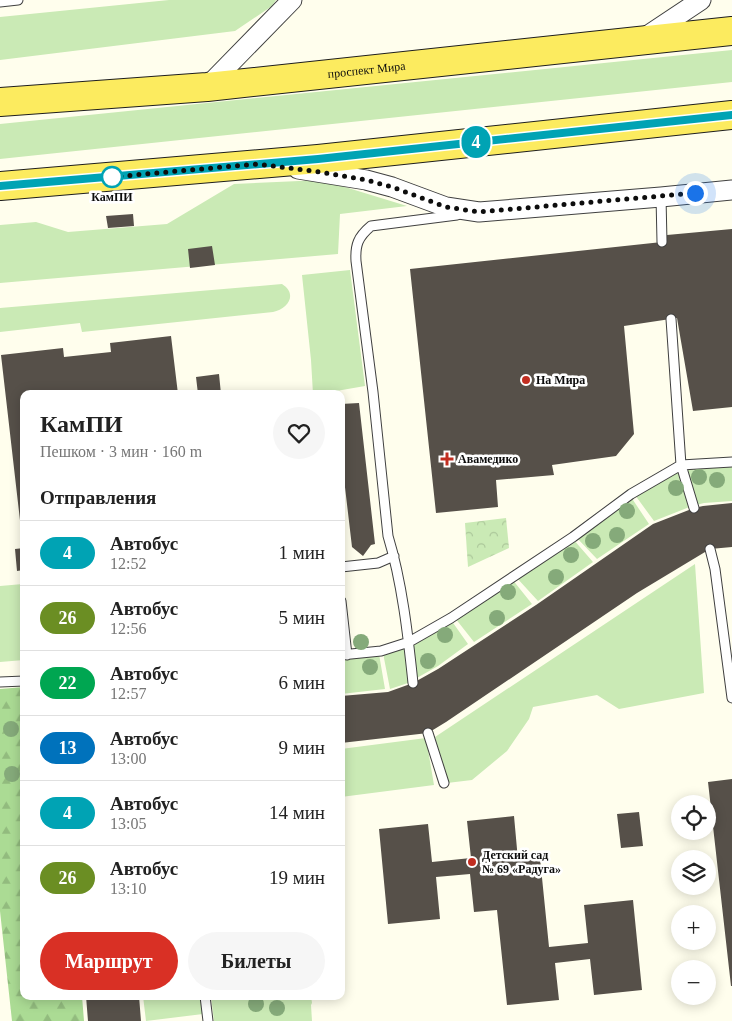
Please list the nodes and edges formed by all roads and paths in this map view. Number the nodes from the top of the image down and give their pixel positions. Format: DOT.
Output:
graph roads {
  1 [pos="18,0"];
  2 [pos="292,0"];
  3 [pos="701,0"];
  4 [pos="0,2"];
  5 [pos="732,30"];
  6 [pos="641,40"];
  7 [pos="207,87"];
  8 [pos="0,102"];
  9 [pos="732,114"];
  10 [pos="257,164"];
  11 [pos="0,186"];
  12 [pos="732,190"];
  13 [pos="661,197"];
  14 [pos="479,212"];
  15 [pos="662,242"];
  16 [pos="671,319"];
  17 [pos="732,462"];
  18 [pos="681,464"];
  19 [pos="694,508"];
  20 [pos="710,549"];
  21 [pos="394,556"];
  22 [pos="345,567"];
  23 [pos="409,642"];
  24 [pos="345,655"];
  25 [pos="20,680"];
  26 [pos="0,682"];
  27 [pos="413,683"];
  28 [pos="732,698"];
  29 [pos="428,733"];
  30 [pos="444,783"];
  31 [pos="205,1000"];
  32 [pos="208,1021"];
  1 -- 4 [label="lane"];
  2 -- 7 [label="street"];
  3 -- 6 [label="street"];
  5 -- 6 [label="main road, проспект Мира"];
  6 -- 7 [label="main road, проспект Мира"];
  7 -- 8 [label="main road, проспект Мира"];
  9 -- 10 [label="main road"];
  10 -- 11 [label="main road"];
  10 -- 14 [label="street"];
  12 -- 13 [label="street"];
  13 -- 14 [label="street"];
  13 -- 15 [label="lane"];
  14 -- 21 [label="lane"];
  16 -- 18 [label="lane"];
  17 -- 18 [label="lane"];
  18 -- 19 [label="lane"];
  18 -- 23 [label="lane"];
  20 -- 28 [label="lane"];
  21 -- 22 [label="lane"];
  21 -- 23 [label="lane"];
  23 -- 24 [label="lane"];
  23 -- 27 [label="lane"];
  25 -- 26 [label="lane"];
  29 -- 30 [label="lane"];
  31 -- 32 [label="lane"];
}
